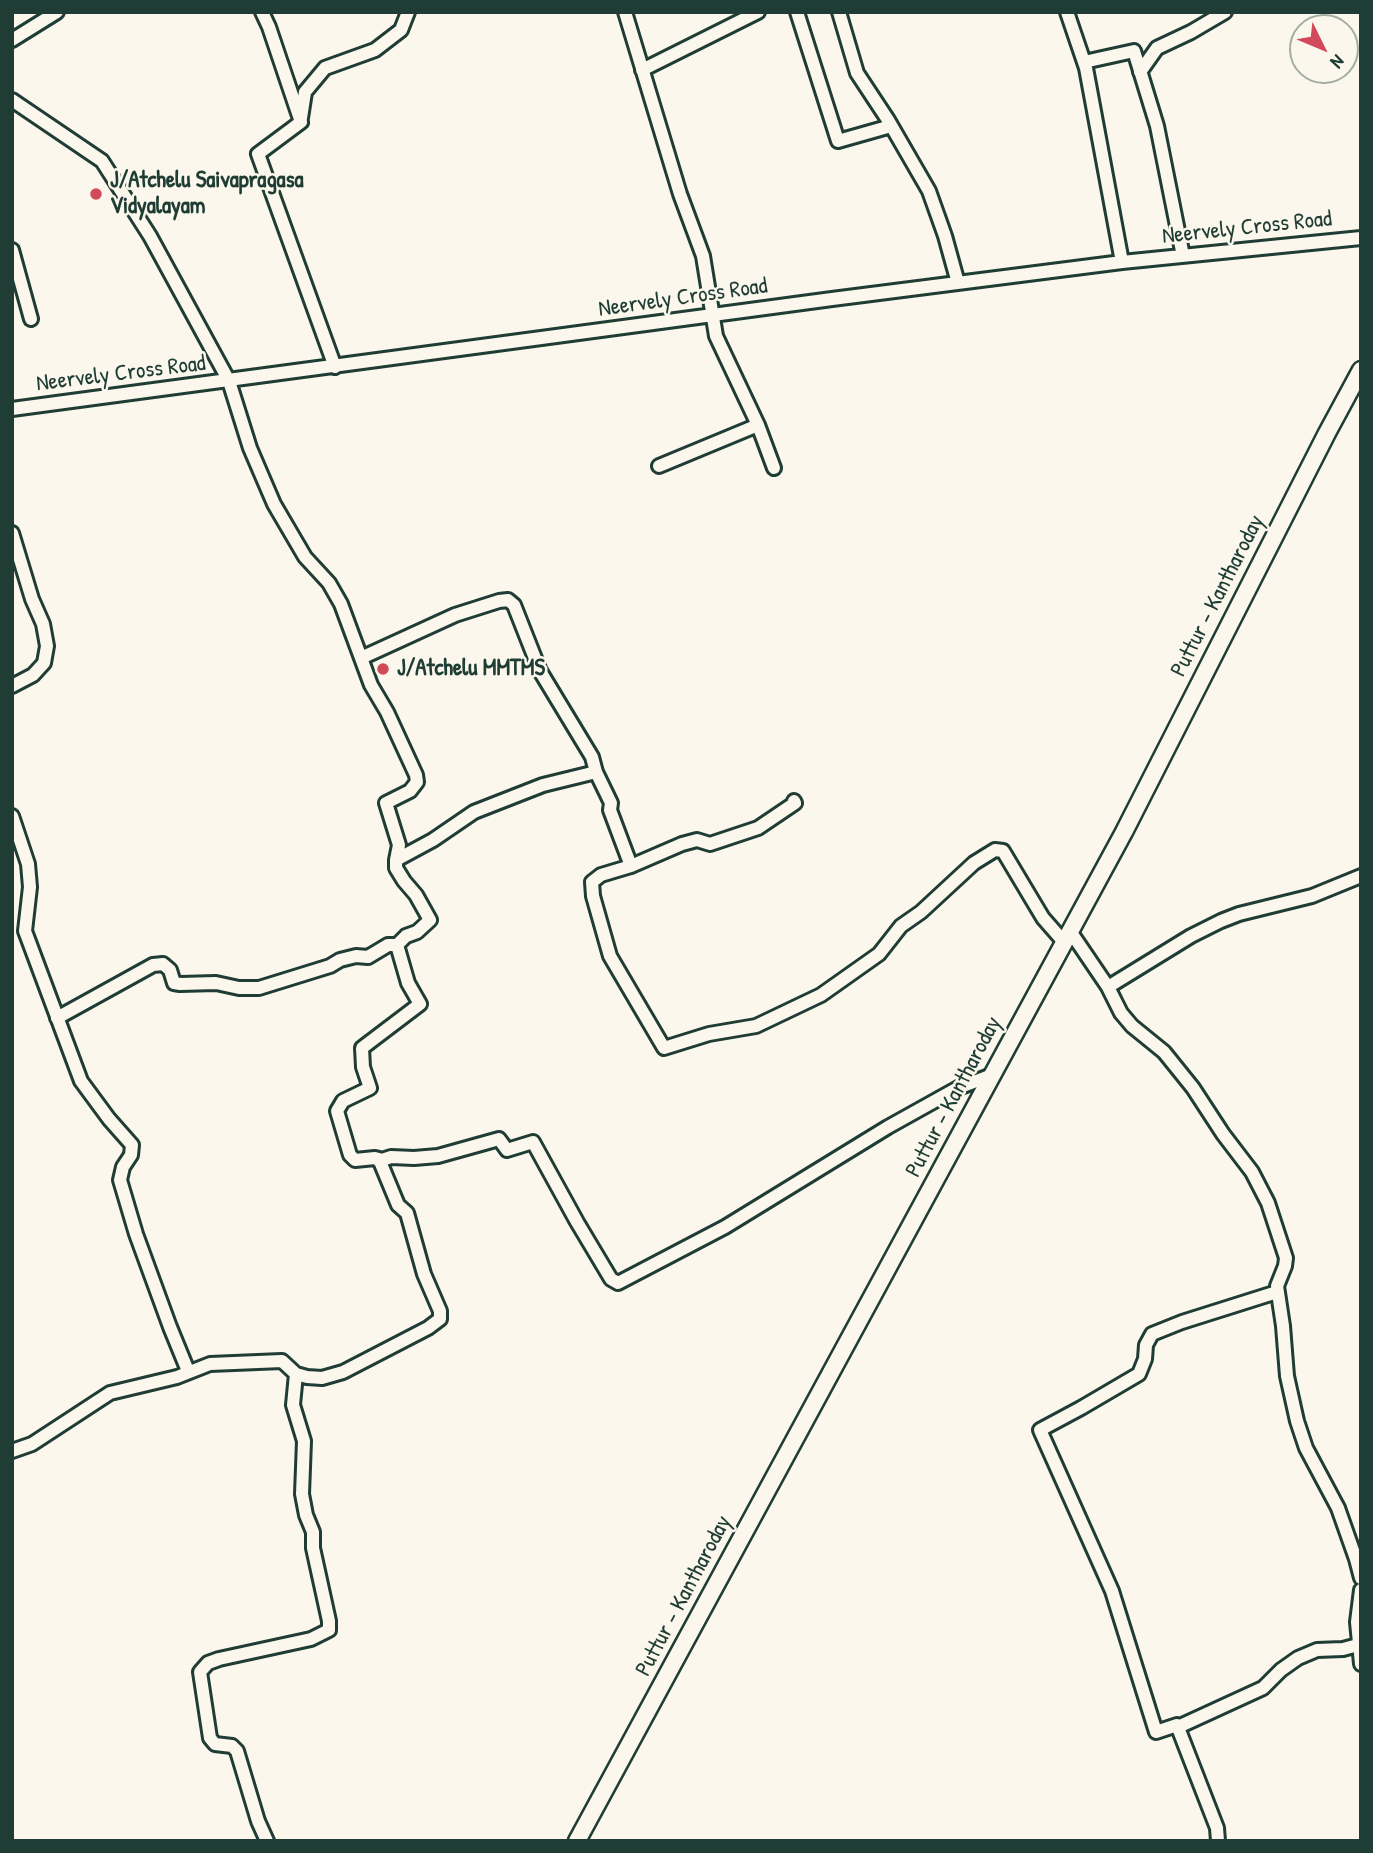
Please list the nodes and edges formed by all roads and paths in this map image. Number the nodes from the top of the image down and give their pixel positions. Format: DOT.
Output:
graph roads {
  1 [pos="57,12"];
  2 [pos="262,12"];
  3 [pos="408,12"];
  4 [pos="625,12"];
  5 [pos="758,12"];
  6 [pos="797,12"];
  7 [pos="839,12"];
  8 [pos="1067,12"];
  9 [pos="1225,12"];
  10 [pos="12,40"];
  11 [pos="1084,62"];
  12 [pos="642,70"];
  13 [pos="1140,72"];
  14 [pos="12,100"];
  15 [pos="301,122"];
  16 [pos="891,126"];
  17 [pos="1361,238"];
  18 [pos="12,250"];
  19 [pos="1183,256"];
  20 [pos="1122,262"];
  21 [pos="958,283"];
  22 [pos="712,316"];
  23 [pos="31,319"];
  24 [pos="335,367"];
  25 [pos="1361,370"];
  26 [pos="229,381"];
  27 [pos="12,409"];
  28 [pos="758,425"];
  29 [pos="659,466"];
  30 [pos="774,468"];
  31 [pos="12,533"];
  32 [pos="361,658"];
  33 [pos="12,686"];
  34 [pos="596,772"];
  35 [pos="794,801"];
  36 [pos="12,816"];
  37 [pos="396,860"];
  38 [pos="631,866"];
  39 [pos="1361,876"];
  40 [pos="19,932"];
  41 [pos="1067,937"];
  42 [pos="397,945"];
  43 [pos="1108,987"];
  44 [pos="57,1018"];
  45 [pos="992,1075"];
  46 [pos="379,1161"];
  47 [pos="1277,1292"];
  48 [pos="188,1371"];
  49 [pos="296,1374"];
  50 [pos="12,1451"];
  51 [pos="1361,1578"];
  52 [pos="1361,1590"];
  53 [pos="1358,1645"];
  54 [pos="1361,1664"];
  55 [pos="1178,1727"];
  56 [pos="267,1841"];
  57 [pos="578,1841"];
  58 [pos="1218,1841"];
  1 -- 10 [label="street"];
  2 -- 15 [label="street"];
  3 -- 15 [label="street"];
  4 -- 12 [label="street"];
  5 -- 12 [label="street"];
  6 -- 16 [label="street"];
  7 -- 16 [label="street"];
  8 -- 11 [label="street"];
  9 -- 13 [label="street"];
  11 -- 13 [label="street"];
  11 -- 20 [label="street"];
  12 -- 22 [label="street"];
  13 -- 19 [label="street"];
  14 -- 26 [label="street"];
  15 -- 24 [label="street"];
  16 -- 21 [label="street"];
  17 -- 19 [label="street, Neervely Cross Road"];
  18 -- 23 [label="street"];
  19 -- 20 [label="street, Neervely Cross Road"];
  20 -- 21 [label="street, Neervely Cross Road"];
  21 -- 22 [label="street, Neervely Cross Road"];
  22 -- 24 [label="street, Neervely Cross Road"];
  22 -- 28 [label="street"];
  24 -- 26 [label="street, Neervely Cross Road"];
  25 -- 41 [label="main road, Puttur - Kantharoday"];
  26 -- 27 [label="street, Neervely Cross Road"];
  26 -- 32 [label="street"];
  28 -- 29 [label="street"];
  28 -- 30 [label="street"];
  31 -- 33 [label="street"];
  32 -- 34 [label="street"];
  32 -- 37 [label="street"];
  34 -- 37 [label="street"];
  34 -- 38 [label="street"];
  35 -- 38 [label="street"];
  36 -- 40 [label="street"];
  37 -- 42 [label="street"];
  38 -- 41 [label="street"];
  39 -- 43 [label="street"];
  40 -- 44 [label="street"];
  41 -- 43 [label="street"];
  41 -- 45 [label="main road, Puttur - Kantharoday"];
  42 -- 44 [label="street"];
  42 -- 46 [label="street"];
  43 -- 47 [label="street"];
  44 -- 48 [label="street"];
  45 -- 46 [label="street"];
  45 -- 57 [label="main road, Puttur - Kantharoday"];
  46 -- 49 [label="street"];
  47 -- 51 [label="street"];
  47 -- 55 [label="street"];
  48 -- 49 [label="street"];
  48 -- 50 [label="street"];
  49 -- 56 [label="street"];
  52 -- 53 [label="street"];
  53 -- 54 [label="street"];
  53 -- 55 [label="street"];
  55 -- 58 [label="street"];
}
